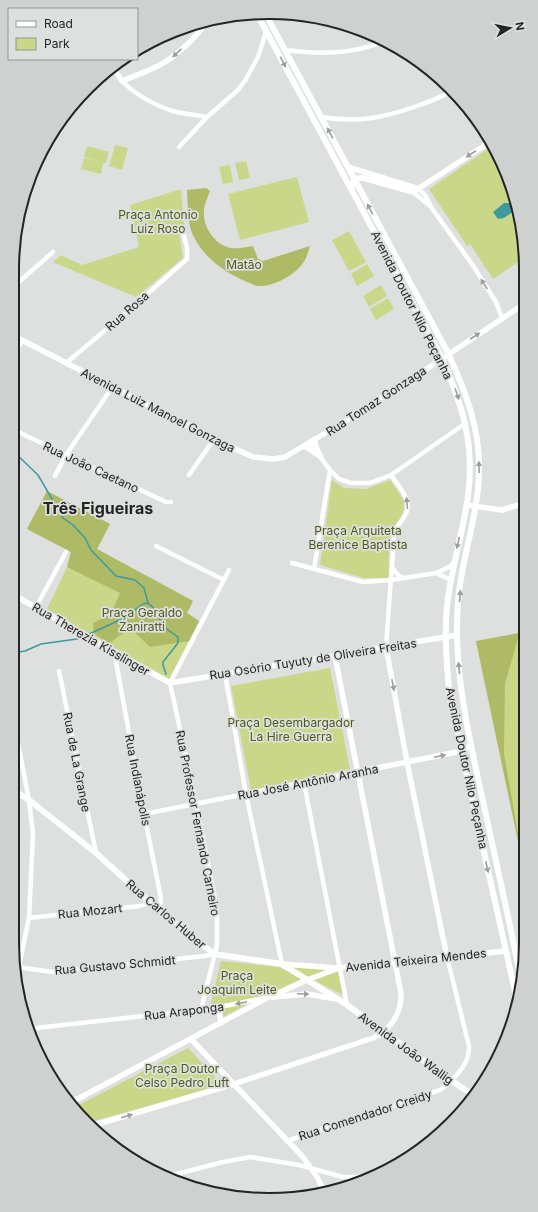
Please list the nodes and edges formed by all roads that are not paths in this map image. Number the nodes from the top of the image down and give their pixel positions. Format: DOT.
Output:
graph roads {
  1 [pos="268,19"];
  2 [pos="260,20"];
  3 [pos="201,29"];
  4 [pos="266,32"];
  5 [pos="377,43"];
  6 [pos="285,50"];
  7 [pos="116,72"];
  8 [pos="122,81"];
  9 [pos="447,93"];
  10 [pos="207,117"];
  11 [pos="321,117"];
  12 [pos="486,144"];
  13 [pos="179,147"];
  14 [pos="348,168"];
  15 [pos="385,178"];
  16 [pos="355,180"];
  17 [pos="377,181"];
  18 [pos="419,189"];
  19 [pos="352,191"];
  20 [pos="413,192"];
  21 [pos="431,207"];
  22 [pos="183,233"];
  23 [pos="53,252"];
  24 [pos="19,282"];
  25 [pos="519,307"];
  26 [pos="502,318"];
  27 [pos="19,338"];
  28 [pos="22,340"];
  29 [pos="19,345"];
  30 [pos="448,354"];
  31 [pos="442,358"];
  32 [pos="66,363"];
  33 [pos="113,386"];
  34 [pos="466,423"];
  35 [pos="19,432"];
  36 [pos="214,439"];
  37 [pos="314,440"];
  38 [pos="307,444"];
  39 [pos="301,447"];
  40 [pos="66,455"];
  41 [pos="321,458"];
  42 [pos="330,470"];
  43 [pos="189,474"];
  44 [pos="390,475"];
  45 [pos="55,476"];
  46 [pos="171,502"];
  47 [pos="466,505"];
  48 [pos="519,505"];
  49 [pos="475,506"];
  50 [pos="156,546"];
  51 [pos="66,552"];
  52 [pos="292,563"];
  53 [pos="454,563"];
  54 [pos="392,566"];
  55 [pos="314,569"];
  56 [pos="229,570"];
  57 [pos="436,573"];
  58 [pos="403,578"];
  59 [pos="224,580"];
  60 [pos="391,580"];
  61 [pos="450,580"];
  62 [pos="19,598"];
  63 [pos="36,607"];
  64 [pos="457,635"];
  65 [pos="446,637"];
  66 [pos="386,647"];
  67 [pos="114,651"];
  68 [pos="334,656"];
  69 [pos="59,671"];
  70 [pos="225,674"];
  71 [pos="170,683"];
  72 [pos="471,745"];
  73 [pos="19,749"];
  74 [pos="462,751"];
  75 [pos="408,762"];
  76 [pos="357,772"];
  77 [pos="304,783"];
  78 [pos="19,794"];
  79 [pos="246,794"];
  80 [pos="29,800"];
  81 [pos="196,804"];
  82 [pos="144,814"];
  83 [pos="96,853"];
  84 [pos="150,902"];
  85 [pos="159,909"];
  86 [pos="29,918"];
  87 [pos="506,951"];
  88 [pos="214,954"];
  89 [pos="20,956"];
  90 [pos="448,957"];
  91 [pos="395,962"];
  92 [pos="517,962"];
  93 [pos="282,964"];
  94 [pos="20,967"];
  95 [pos="339,968"];
  96 [pos="307,980"];
  97 [pos="515,989"];
  98 [pos="267,998"];
  99 [pos="339,1000"];
  100 [pos="347,1005"];
  101 [pos="215,1008"];
  102 [pos="201,1010"];
  103 [pos="221,1023"];
  104 [pos="34,1028"];
  105 [pos="385,1032"];
  106 [pos="191,1039"];
  107 [pos="452,1081"];
  108 [pos="234,1084"];
  109 [pos="469,1092"];
  110 [pos="75,1100"];
  111 [pos="96,1124"];
  112 [pos="287,1140"];
  113 [pos="311,1168"];
  114 [pos="174,1175"];
  115 [pos="359,1176"];
  116 [pos="322,1187"];
  1 -- 6 [label="main road, Avenida Doutor Nilo Peçanha"];
  2 -- 4 [label="main road, Avenida Doutor Nilo Peçanha"];
  3 -- 8 [label="street, one-way"];
  4 -- 10 [label="street"];
  4 -- 19 [label="main road, Avenida Doutor Nilo Peçanha, one-way"];
  5 -- 6 [label="street"];
  6 -- 11 [label="main road, Avenida Doutor Nilo Peçanha"];
  7 -- 8 [label="street"];
  8 -- 10 [label="street"];
  9 -- 11 [label="street"];
  10 -- 13 [label="street"];
  14 -- 11 [label="main road, Avenida Doutor Nilo Peçanha, one-way"];
  12 -- 18 [label="street, one-way"];
  14 -- 15 [label="street"];
  14 -- 16 [label="main road, Avenida Doutor Nilo Peçanha"];
  15 -- 17 [label="street"];
  15 -- 18 [label="street"];
  16 -- 17 [label="street"];
  16 -- 19 [label="street"];
  30 -- 16 [label="main road, Avenida Doutor Nilo Peçanha, one-way"];
  17 -- 20 [label="street"];
  18 -- 20 [label="street"];
  18 -- 21 [label="street"];
  19 -- 31 [label="main road, Avenida Doutor Nilo Peçanha"];
  20 -- 21 [label="street"];
  26 -- 21 [label="street, one-way"];
  22 -- 32 [label="street, Rua Rosa"];
  23 -- 24 [label="street"];
  25 -- 26 [label="street, Rua Tomaz Gonzaga"];
  30 -- 26 [label="street, Rua Tomaz Gonzaga, one-way"];
  27 -- 28 [label="street, Avenida Luiz Manoel Gonzaga"];
  28 -- 29 [label="street"];
  28 -- 32 [label="street, Avenida Luiz Manoel Gonzaga"];
  30 -- 31 [label="street, Rua Tomaz Gonzaga"];
  49 -- 30 [label="main road, Avenida Doutor Nilo Peçanha, one-way"];
  31 -- 34 [label="main road, Avenida Doutor Nilo Peçanha, one-way"];
  31 -- 37 [label="street, Rua Tomaz Gonzaga"];
  32 -- 33 [label="street, Avenida Luiz Manoel Gonzaga"];
  33 -- 36 [label="street, Avenida Luiz Manoel Gonzaga"];
  33 -- 40 [label="street"];
  34 -- 44 [label="street"];
  34 -- 47 [label="main road, Avenida Doutor Nilo Peçanha"];
  35 -- 40 [label="street, Rua João Caetano"];
  36 -- 39 [label="street, Avenida Luiz Manoel Gonzaga"];
  36 -- 43 [label="street"];
  37 -- 38 [label="street, Rua Tomaz Gonzaga"];
  37 -- 41 [label="street"];
  38 -- 39 [label="street, Avenida Luiz Manoel Gonzaga"];
  38 -- 41 [label="street"];
  39 -- 41 [label="street"];
  40 -- 45 [label="street"];
  40 -- 46 [label="street, Rua João Caetano"];
  41 -- 42 [label="street"];
  42 -- 44 [label="street"];
  42 -- 55 [label="street"];
  54 -- 44 [label="street, one-way"];
  47 -- 49 [label="street"];
  47 -- 53 [label="main road, Avenida Doutor Nilo Peçanha, one-way"];
  48 -- 49 [label="street"];
  64 -- 49 [label="main road, Avenida Doutor Nilo Peçanha, one-way"];
  50 -- 59 [label="street"];
  51 -- 63 [label="street"];
  52 -- 55 [label="street"];
  53 -- 57 [label="street"];
  53 -- 61 [label="main road, Avenida Doutor Nilo Peçanha"];
  54 -- 58 [label="street"];
  54 -- 60 [label="street"];
  55 -- 60 [label="street"];
  56 -- 59 [label="street"];
  57 -- 58 [label="street"];
  57 -- 61 [label="street"];
  58 -- 60 [label="street"];
  59 -- 71 [label="street"];
  60 -- 66 [label="street"];
  61 -- 65 [label="main road, Avenida Doutor Nilo Peçanha"];
  62 -- 63 [label="street, Rua Therezia Kisslinger"];
  63 -- 67 [label="street, Rua Therezia Kisslinger"];
  64 -- 65 [label="street, Rua Osório Tuyuty de Oliveira Freitas"];
  72 -- 64 [label="main road, Avenida Doutor Nilo Peçanha, one-way"];
  65 -- 66 [label="street, Rua Osório Tuyuty de Oliveira Freitas"];
  65 -- 74 [label="main road, Avenida Doutor Nilo Peçanha"];
  66 -- 68 [label="street, Rua Osório Tuyuty de Oliveira Freitas"];
  66 -- 75 [label="street, one-way"];
  67 -- 71 [label="street, Rua Therezia Kisslinger"];
  67 -- 82 [label="street, Rua Indianápolis"];
  68 -- 70 [label="street, Rua Osório Tuyuty de Oliveira Freitas"];
  68 -- 76 [label="street"];
  69 -- 83 [label="street, Rua de La Grange"];
  70 -- 71 [label="street, Rua Osório Tuyuty de Oliveira Freitas"];
  70 -- 79 [label="street"];
  71 -- 81 [label="street, Rua Professor Fernando Carneiro"];
  72 -- 74 [label="street, Rua José Antônio Aranha"];
  72 -- 92 [label="main road, Avenida Doutor Nilo Peçanha"];
  73 -- 80 [label="street"];
  75 -- 74 [label="street, Rua José Antônio Aranha, one-way"];
  74 -- 87 [label="main road, Avenida Doutor Nilo Peçanha, one-way"];
  75 -- 76 [label="street, Rua José Antônio Aranha"];
  75 -- 90 [label="street"];
  76 -- 77 [label="street, Rua José Antônio Aranha"];
  76 -- 91 [label="street"];
  77 -- 79 [label="street, Rua José Antônio Aranha"];
  77 -- 95 [label="street"];
  78 -- 80 [label="main road, Rua Carlos Huber"];
  79 -- 81 [label="street, Rua José Antônio Aranha"];
  79 -- 93 [label="street"];
  80 -- 83 [label="main road, Rua Carlos Huber"];
  80 -- 86 [label="street"];
  81 -- 82 [label="street, Rua José Antônio Aranha"];
  81 -- 88 [label="street, Rua Professor Fernando Carneiro"];
  82 -- 85 [label="street, Rua Indianápolis"];
  83 -- 84 [label="main road, Rua Carlos Huber"];
  84 -- 85 [label="main road, Rua Carlos Huber"];
  84 -- 86 [label="street, Rua Mozart"];
  85 -- 88 [label="main road, Rua Carlos Huber"];
  86 -- 89 [label="street"];
  87 -- 90 [label="street, Avenida Teixeira Mendes"];
  87 -- 92 [label="main road"];
  87 -- 97 [label="main road, Avenida Doutor Nilo Peçanha"];
  88 -- 93 [label="main road, Rua Carlos Huber"];
  88 -- 94 [label="street, Rua Gustavo Schmidt"];
  88 -- 102 [label="street, Rua Professor Fernando Carneiro"];
  90 -- 91 [label="street, Avenida Teixeira Mendes"];
  90 -- 107 [label="street, Rua Comendador Creidy"];
  91 -- 95 [label="street, Avenida Teixeira Mendes"];
  91 -- 105 [label="street"];
  93 -- 95 [label="street"];
  93 -- 96 [label="main road, Rua Carlos Huber"];
  95 -- 96 [label="street, Avenida Teixeira Mendes"];
  95 -- 100 [label="street"];
  96 -- 98 [label="street, Avenida Teixeira Mendes"];
  96 -- 99 [label="main road, Rua Carlos Huber"];
  98 -- 99 [label="street, Rua Araponga, one-way"];
  98 -- 101 [label="street, Rua Araponga, one-way"];
  98 -- 103 [label="street, Avenida Teixeira Mendes"];
  99 -- 100 [label="main road, Avenida João Wallig"];
  100 -- 105 [label="main road, Avenida João Wallig"];
  101 -- 102 [label="street, Rua Araponga"];
  101 -- 103 [label="street"];
  102 -- 104 [label="street, Rua Araponga"];
  103 -- 106 [label="street, Avenida Teixeira Mendes"];
  105 -- 107 [label="main road, Avenida João Wallig"];
  105 -- 108 [label="street"];
  106 -- 108 [label="street"];
  106 -- 110 [label="street, Avenida Teixeira Mendes"];
  107 -- 109 [label="main road, Avenida João Wallig"];
  107 -- 112 [label="street, Rua Comendador Creidy"];
  111 -- 108 [label="street, one-way"];
  108 -- 112 [label="street"];
  112 -- 113 [label="street"];
  113 -- 114 [label="street"];
  113 -- 115 [label="street"];
  113 -- 116 [label="street"];
}
